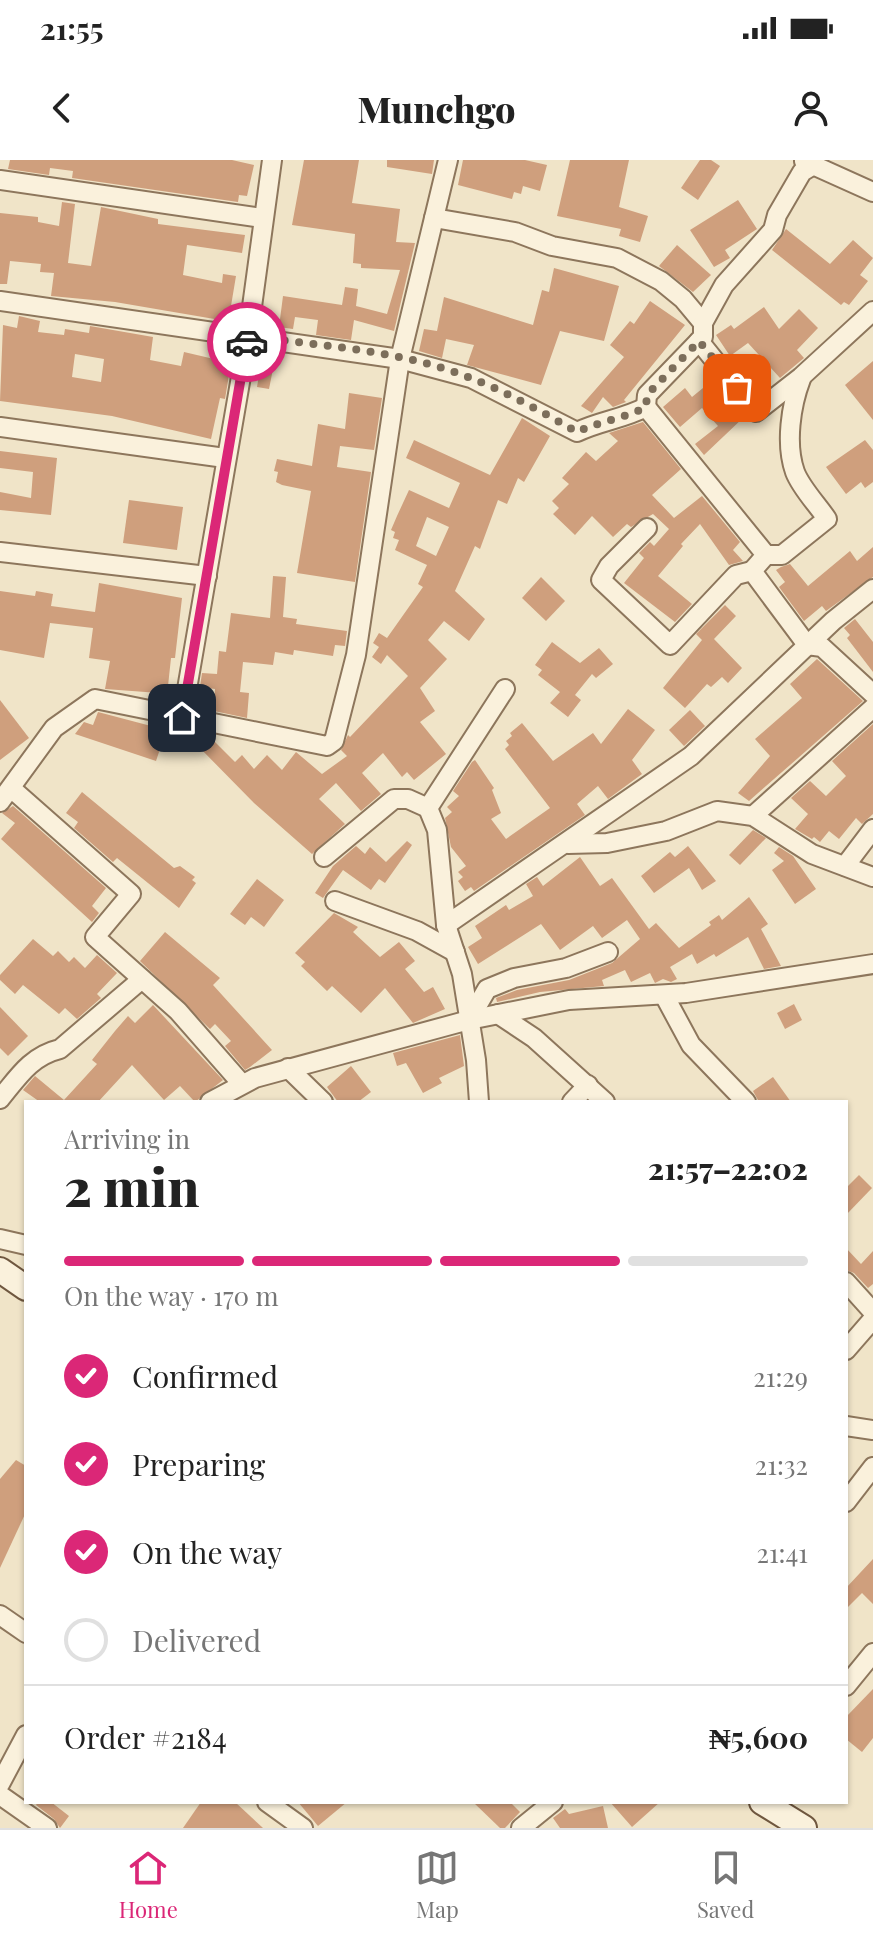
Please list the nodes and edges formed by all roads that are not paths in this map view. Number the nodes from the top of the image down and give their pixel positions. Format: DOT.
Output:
graph roads {
  1 [pos="272,160"];
  2 [pos="448,160"];
  3 [pos="808,162"];
  4 [pos="0,180"];
  5 [pos="873,192"];
  6 [pos="262,218"];
  7 [pos="434,218"];
  8 [pos="0,301"];
  9 [pos="873,311"];
  10 [pos="701,332"];
  11 [pos="248,336"];
  12 [pos="400,359"];
  13 [pos="801,377"];
  14 [pos="646,407"];
  15 [pos="0,427"];
  16 [pos="225,458"];
  17 [pos="647,528"];
  18 [pos="0,552"];
  19 [pos="766,555"];
  20 [pos="752,571"];
  21 [pos="207,576"];
  22 [pos="873,589"];
  23 [pos="807,645"];
  24 [pos="505,689"];
  25 [pos="873,694"];
  26 [pos="873,708"];
  27 [pos="182,718"];
  28 [pos="6,795"];
  29 [pos="428,808"];
  30 [pos="753,816"];
  31 [pos="873,829"];
  32 [pos="568,844"];
  33 [pos="324,857"];
  34 [pos="845,866"];
  35 [pos="873,877"];
  36 [pos="335,901"];
  37 [pos="446,925"];
  38 [pos="455,952"];
  39 [pos="608,952"];
  40 [pos="873,964"];
  41 [pos="142,979"];
  42 [pos="664,995"];
  43 [pos="498,1014"];
  44 [pos="469,1020"];
  45 [pos="288,1068"];
  46 [pos="242,1084"];
  47 [pos="588,1085"];
  48 [pos="0,1099"];
  49 [pos="214,1100"];
  50 [pos="321,1100"];
  51 [pos="479,1100"];
  52 [pos="574,1100"];
  53 [pos="603,1100"];
  54 [pos="744,1100"];
  55 [pos="0,1239"];
  56 [pos="24,1245"];
  57 [pos="0,1270"];
  58 [pos="848,1284"];
  59 [pos="24,1287"];
  60 [pos="873,1312"];
  61 [pos="873,1319"];
  62 [pos="848,1348"];
  63 [pos="848,1426"];
  64 [pos="873,1430"];
  65 [pos="873,1467"];
  66 [pos="848,1499"];
  67 [pos="0,1615"];
  68 [pos="24,1632"];
  69 [pos="873,1653"];
  70 [pos="848,1684"];
  71 [pos="24,1739"];
  72 [pos="0,1784"];
  73 [pos="0,1795"];
  74 [pos="270,1804"];
  75 [pos="765,1804"];
  76 [pos="532,1809"];
  77 [pos="47,1828"];
  78 [pos="303,1828"];
  79 [pos="521,1828"];
  80 [pos="804,1828"];
  1 -- 6 [label="street"];
  2 -- 7 [label="street"];
  3 -- 5 [label="street"];
  3 -- 10 [label="street"];
  4 -- 6 [label="street"];
  6 -- 11 [label="street"];
  7 -- 10 [label="street"];
  7 -- 12 [label="street"];
  8 -- 11 [label="street"];
  9 -- 13 [label="street"];
  10 -- 13 [label="street"];
  10 -- 14 [label="street"];
  11 -- 12 [label="street"];
  11 -- 16 [label="street"];
  12 -- 14 [label="street"];
  12 -- 27 [label="street"];
  13 -- 19 [label="street"];
  14 -- 19 [label="street"];
  15 -- 16 [label="street"];
  16 -- 21 [label="street"];
  17 -- 20 [label="street"];
  18 -- 21 [label="street"];
  19 -- 20 [label="street"];
  20 -- 23 [label="street"];
  21 -- 27 [label="street"];
  22 -- 23 [label="street"];
  23 -- 25 [label="street"];
  23 -- 32 [label="street"];
  24 -- 29 [label="street"];
  26 -- 30 [label="street"];
  27 -- 28 [label="street"];
  28 -- 41 [label="street"];
  29 -- 33 [label="street"];
  29 -- 37 [label="street"];
  30 -- 32 [label="street"];
  30 -- 34 [label="street"];
  31 -- 34 [label="street"];
  32 -- 37 [label="street"];
  34 -- 35 [label="street"];
  36 -- 38 [label="street"];
  37 -- 38 [label="street"];
  38 -- 44 [label="street"];
  39 -- 44 [label="street"];
  40 -- 42 [label="street"];
  41 -- 46 [label="street"];
  41 -- 48 [label="street"];
  42 -- 43 [label="street"];
  42 -- 54 [label="street"];
  43 -- 44 [label="street"];
  43 -- 47 [label="street"];
  44 -- 45 [label="street"];
  44 -- 51 [label="street"];
  45 -- 46 [label="street"];
  45 -- 50 [label="street"];
  46 -- 49 [label="street"];
  47 -- 52 [label="street"];
  47 -- 53 [label="street"];
  55 -- 56 [label="street"];
  57 -- 59 [label="street"];
  58 -- 60 [label="street"];
  61 -- 62 [label="street"];
  63 -- 64 [label="street"];
  65 -- 66 [label="street"];
  67 -- 68 [label="street"];
  69 -- 70 [label="street"];
  71 -- 72 [label="street"];
  73 -- 77 [label="street"];
  74 -- 78 [label="street"];
  75 -- 80 [label="street"];
  76 -- 79 [label="street"];
}
